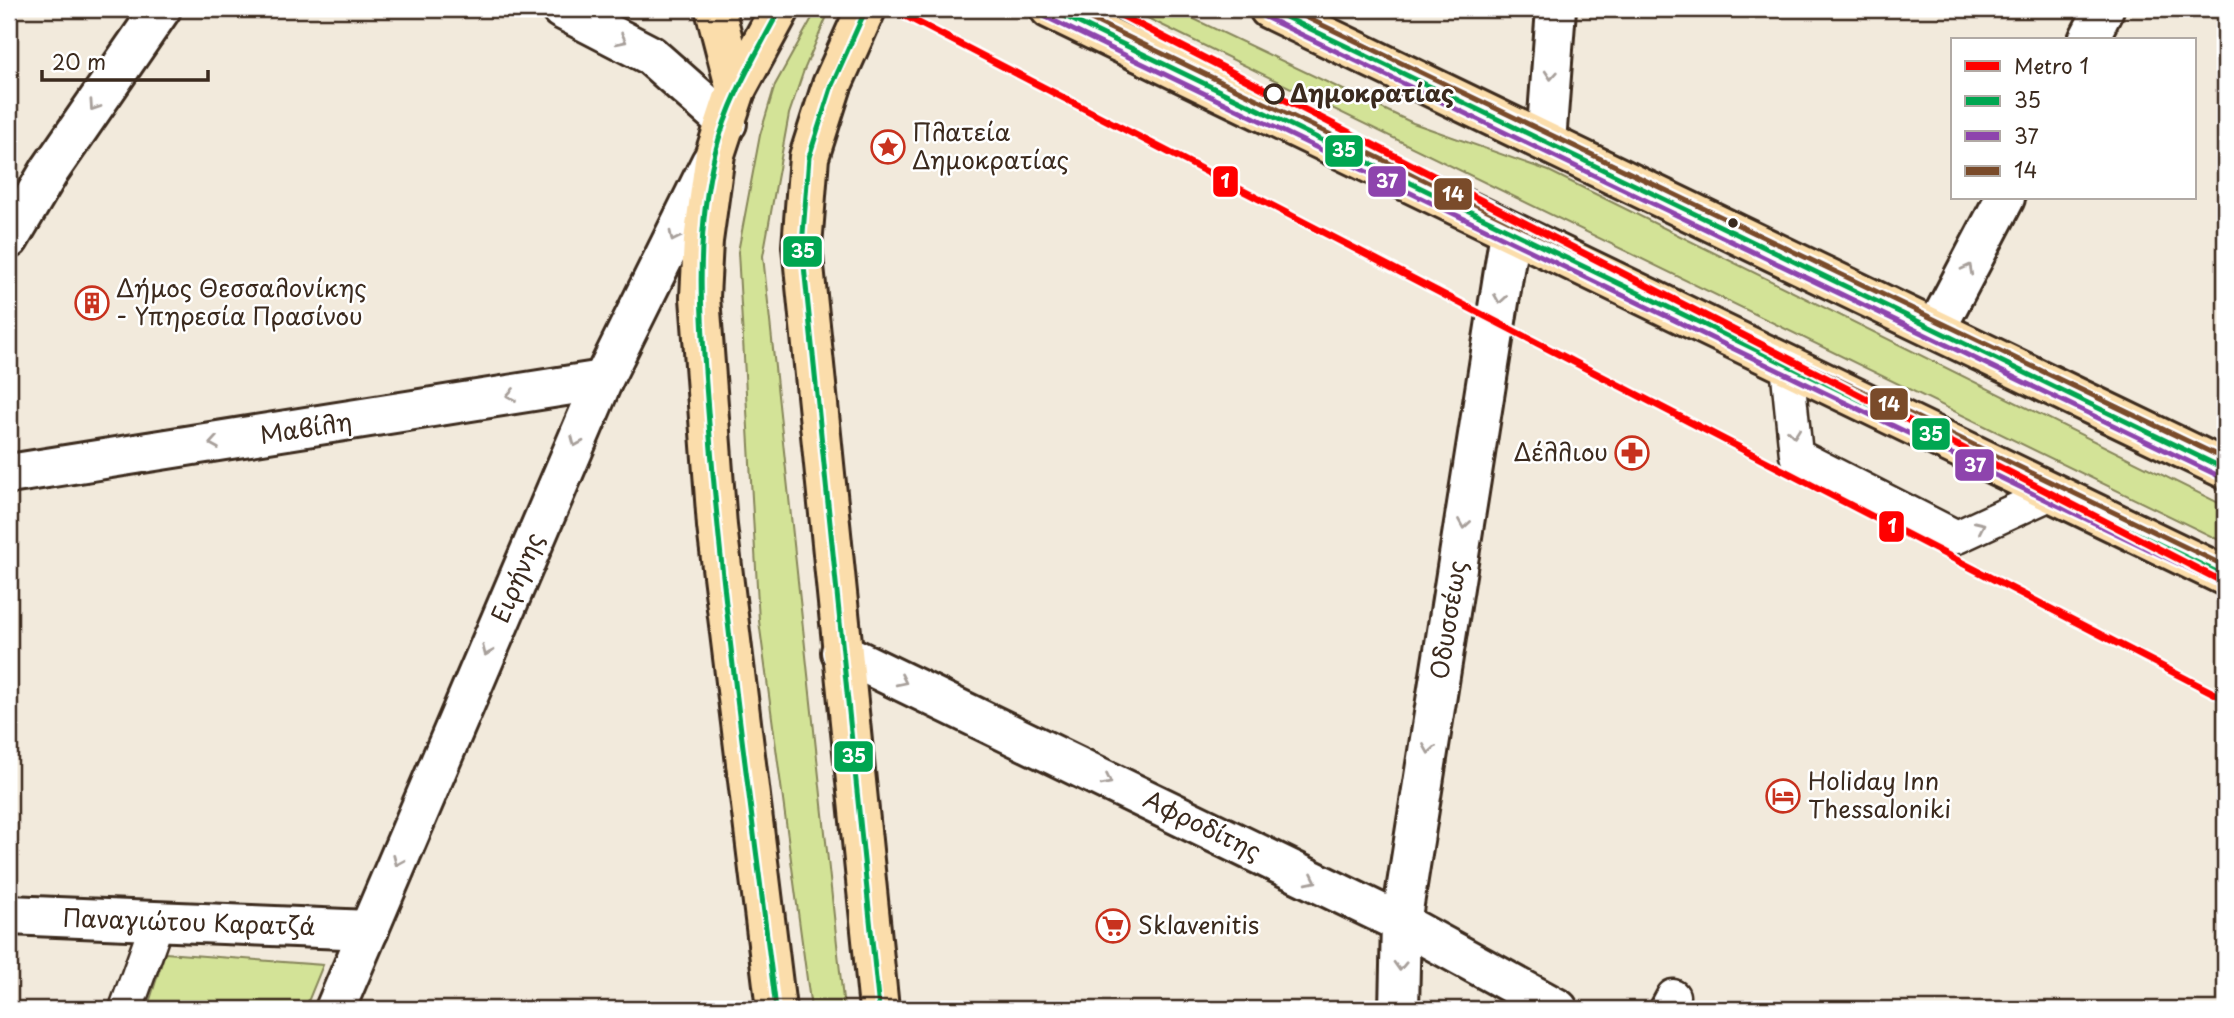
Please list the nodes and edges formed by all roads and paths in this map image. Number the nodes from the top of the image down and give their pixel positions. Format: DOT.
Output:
graph roads {
  1 [pos="161,9"];
  2 [pos="561,9"];
  3 [pos="715,9"];
  4 [pos="780,9"];
  5 [pos="866,9"];
  6 [pos="1050,9"];
  7 [pos="1269,9"];
  8 [pos="1556,9"];
  9 [pos="2104,9"];
  10 [pos="2089,38"];
  11 [pos="726,122"];
  12 [pos="1546,142"];
  13 [pos="2004,200"];
  14 [pos="1510,232"];
  15 [pos="9,239"];
  16 [pos="1936,329"];
  17 [pos="1787,365"];
  18 [pos="603,380"];
  19 [pos="2225,469"];
  20 [pos="9,474"];
  21 [pos="2052,493"];
  22 [pos="2225,576"];
  23 [pos="841,652"];
  24 [pos="9,915"];
  25 [pos="157,923"];
  26 [pos="1401,923"];
  27 [pos="369,930"];
  28 [pos="126,1009"];
  29 [pos="335,1009"];
  30 [pos="776,1009"];
  31 [pos="879,1009"];
  32 [pos="1399,1009"];
  33 [pos="1558,1009"];
  1 -- 15 [label="street, one-way"];
  2 -- 11 [label="street, one-way"];
  3 -- 11 [label="main road"];
  4 -- 11 [label="main road"];
  5 -- 23 [label="main road"];
  6 -- 14 [label="main road"];
  7 -- 12 [label="main road"];
  8 -- 12 [label="street, one-way"];
  9 -- 10 [label="street"];
  11 -- 18 [label="street, Ειρήνης, one-way"];
  11 -- 30 [label="main road"];
  12 -- 16 [label="main road"];
  16 -- 13 [label="street, one-way"];
  14 -- 17 [label="main road"];
  14 -- 26 [label="street, Οδυσσέως, one-way"];
  16 -- 19 [label="main road"];
  17 -- 21 [label="main road"];
  17 -- 21 [label="lane, one-way"];
  18 -- 20 [label="street, Μαβίλη, one-way"];
  18 -- 27 [label="street, Ειρήνης, one-way"];
  21 -- 22 [label="main road"];
  23 -- 26 [label="street, Αφροδίτης, one-way"];
  23 -- 31 [label="main road"];
  24 -- 25 [label="street, Παναγιώτου Καρατζά"];
  25 -- 27 [label="street, Παναγιώτου Καρατζά"];
  25 -- 28 [label="lane"];
  26 -- 32 [label="street, Οδυσσέως, one-way"];
  26 -- 33 [label="street, Αφροδίτης"];
  27 -- 29 [label="street, Ειρήνης"];
}
